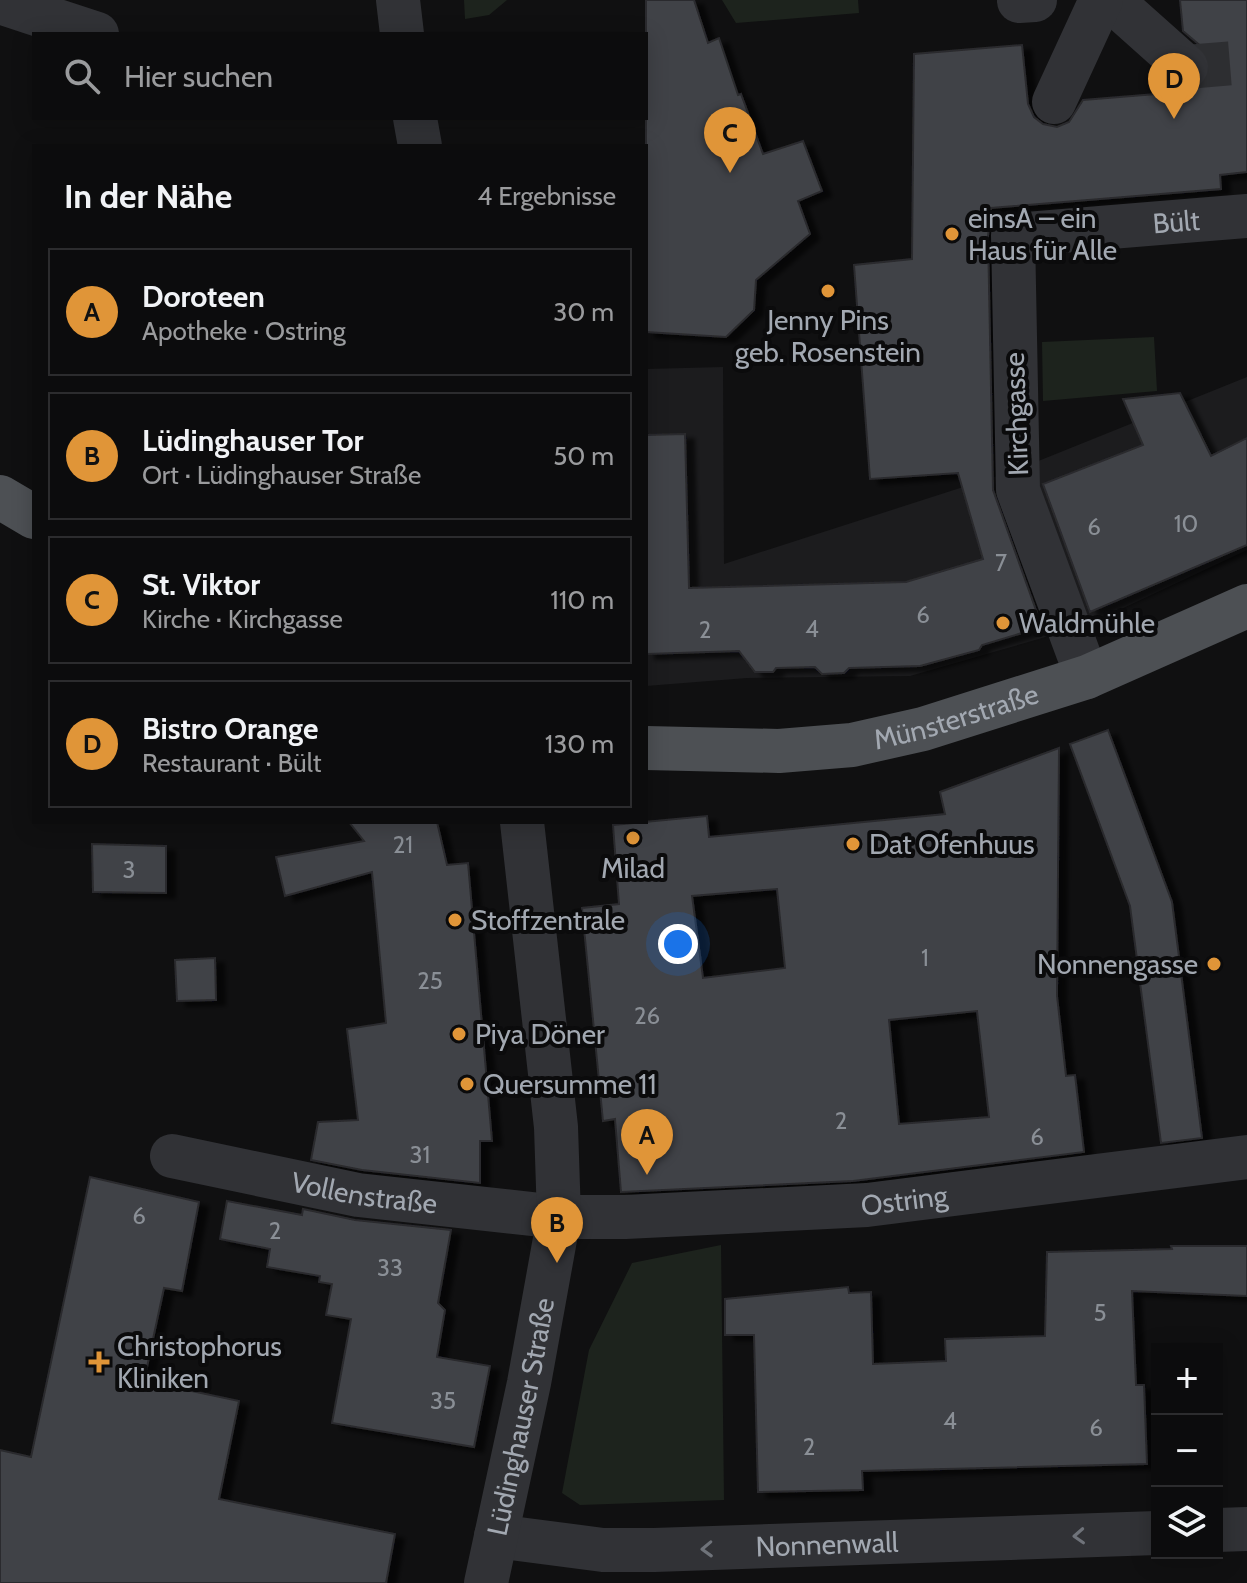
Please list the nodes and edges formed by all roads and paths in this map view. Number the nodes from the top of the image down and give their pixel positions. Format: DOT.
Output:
graph roads {
  1 [pos="398,0"];
  2 [pos="1101,0"];
  3 [pos="1111,0"];
  4 [pos="0,2"];
  5 [pos="91,32"];
  6 [pos="402,32"];
  7 [pos="1186,67"];
  8 [pos="1054,102"];
  9 [pos="415,120"];
  10 [pos="420,144"];
  11 [pos="1247,216"];
  12 [pos="1013,235"];
  13 [pos="0,497"];
  14 [pos="32,516"];
  15 [pos="1247,606"];
  16 [pos="1087,677"];
  17 [pos="648,748"];
  18 [pos="522,824"];
  19 [pos="172,1156"];
  20 [pos="1247,1157"];
  21 [pos="559,1217"];
  22 [pos="1247,1529"];
  23 [pos="1223,1530"];
  24 [pos="1151,1533"];
  25 [pos="496,1536"];
  26 [pos="486,1583"];
  1 -- 6 [label="street"];
  2 -- 8 [label="street"];
  3 -- 7 [label="street"];
  4 -- 5 [label="street"];
  9 -- 10 [label="street"];
  11 -- 12 [label="street, Bült"];
  12 -- 16 [label="street, Kirchgasse"];
  13 -- 14 [label="main road"];
  15 -- 16 [label="main road, Münsterstraße"];
  16 -- 17 [label="main road, Münsterstraße"];
  18 -- 21 [label="street, Lüdinghauser Straße"];
  19 -- 21 [label="street, Vollenstraße"];
  20 -- 21 [label="street, Ostring"];
  21 -- 25 [label="street, Lüdinghauser Straße"];
  22 -- 23 [label="street"];
  24 -- 25 [label="street, Nonnenwall, one-way"];
  25 -- 26 [label="street, Lüdinghauser Straße"];
}
